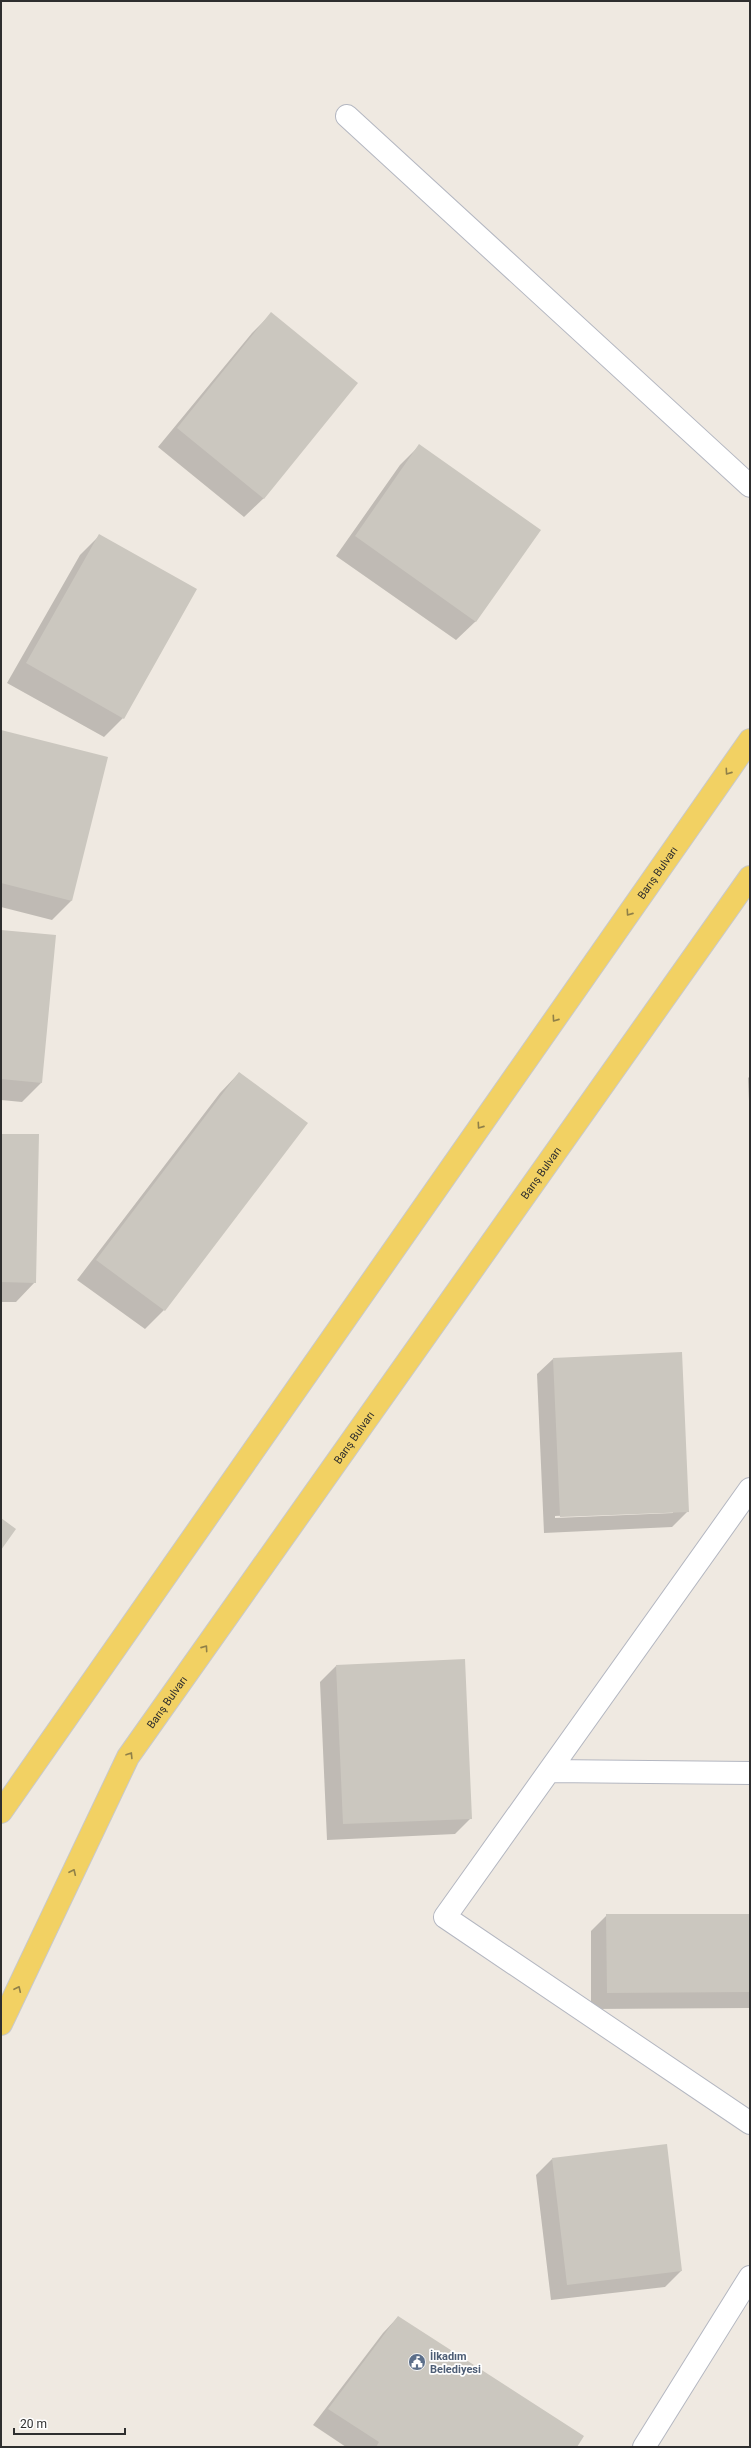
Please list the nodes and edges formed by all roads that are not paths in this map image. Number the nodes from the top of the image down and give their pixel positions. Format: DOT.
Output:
graph roads {
  1 [pos="347,116"];
  2 [pos="750,486"];
  3 [pos="750,740"];
  4 [pos="750,877"];
  5 [pos="748,1496"];
  6 [pos="549,1771"];
  7 [pos="750,1773"];
  8 [pos="1,1812"];
  9 [pos="1,2024"];
  10 [pos="750,2123"];
  11 [pos="750,2277"];
  12 [pos="644,2447"];
  1 -- 2 [label="street"];
  3 -- 8 [label="main road, Barış Bulvarı, one-way"];
  9 -- 4 [label="main road, Barış Bulvarı, one-way"];
  5 -- 6 [label="street"];
  6 -- 7 [label="street"];
  6 -- 10 [label="street"];
  11 -- 12 [label="street"];
}
